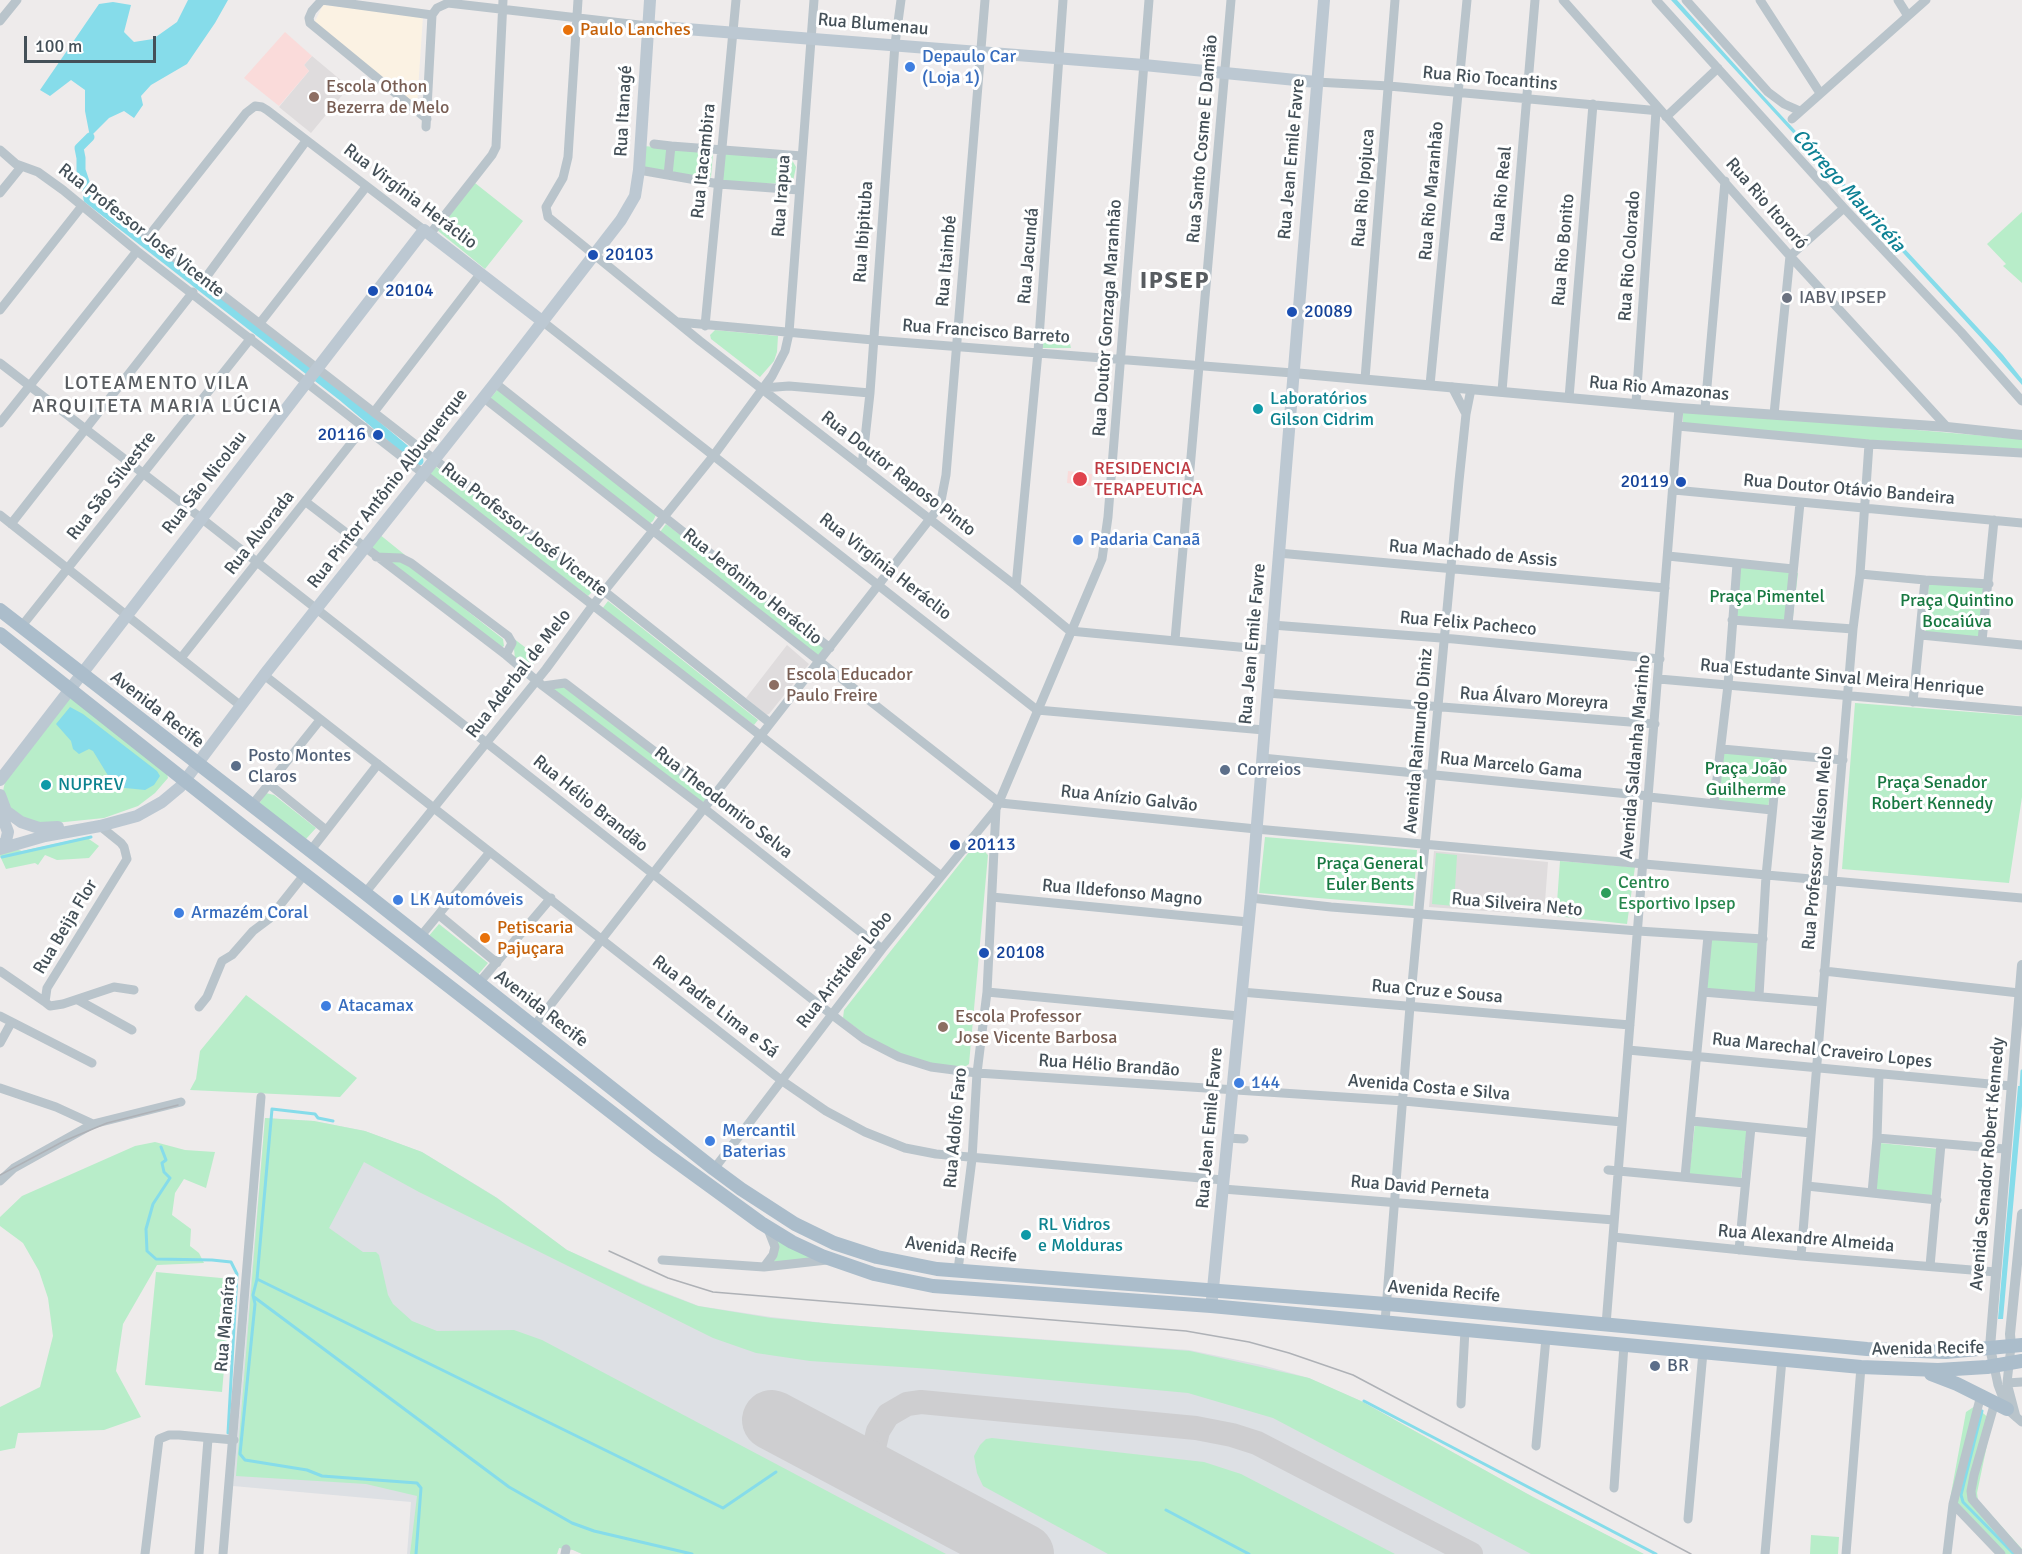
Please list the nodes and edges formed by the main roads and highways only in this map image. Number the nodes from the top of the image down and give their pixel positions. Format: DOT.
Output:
graph roads {
  1 [pos="650,0"];
  2 [pos="1324,0"];
  3 [pos="648,26"];
  4 [pos="1316,82"];
  5 [pos="621,220"];
  6 [pos="427,232"];
  7 [pos="537,320"];
  8 [pos="0,610"];
  9 [pos="0,634"];
  10 [pos="79,673"];
  11 [pos="68,687"];
  12 [pos="198,765"];
  13 [pos="0,779"];
  14 [pos="185,782"];
  15 [pos="0,795"];
  16 [pos="0,811"];
  17 [pos="100,826"];
  18 [pos="0,848"];
  19 [pos="1213,1290"];
  20 [pos="1211,1306"];
  21 [pos="2016,1346"];
  22 [pos="2016,1363"];
  23 [pos="1914,1370"];
  24 [pos="2010,1413"];
  1 -- 3 [label="main road, Rua Itanagé"];
  2 -- 4 [label="main road, Rua Jean Emile Favre"];
  3 -- 4 [label="main road, Rua Blumenau"];
  3 -- 5 [label="main road, Rua Itanagé"];
  4 -- 19 [label="main road, Rua Jean Emile Favre"];
  5 -- 7 [label="main road, Rua Pintor Antônio Albuquerque"];
  6 -- 7 [label="main road, Rua Virgínia Heráclio"];
  6 -- 10 [label="main road, Rua São Nicolau"];
  7 -- 12 [label="main road, Rua Pintor Antônio Albuquerque"];
  8 -- 10 [label="main road, Avenida Recife"];
  9 -- 11 [label="main road, Avenida Recife"];
  10 -- 11 [label="main road, Rua São Nicolau"];
  10 -- 12 [label="main road, Avenida Recife"];
  11 -- 13 [label="main road, Rua São Nicolau"];
  11 -- 14 [label="main road, Avenida Recife"];
  12 -- 14 [label="main road, Rua Pintor Antônio Albuquerque"];
  12 -- 19 [label="main road, Avenida Recife"];
  14 -- 17 [label="main road, Rua Pintor Antônio Albuquerque"];
  14 -- 20 [label="main road, Avenida Recife"];
  15 -- 17 [label="main road"];
  16 -- 18 [label="main road"];
  17 -- 18 [label="main road"];
  19 -- 20 [label="main road, Rua Jean Emile Favre"];
  19 -- 21 [label="main road, Avenida Recife"];
  20 -- 23 [label="main road, Avenida Recife"];
  22 -- 23 [label="main road, Avenida Recife"];
  23 -- 24 [label="main road"];
}
